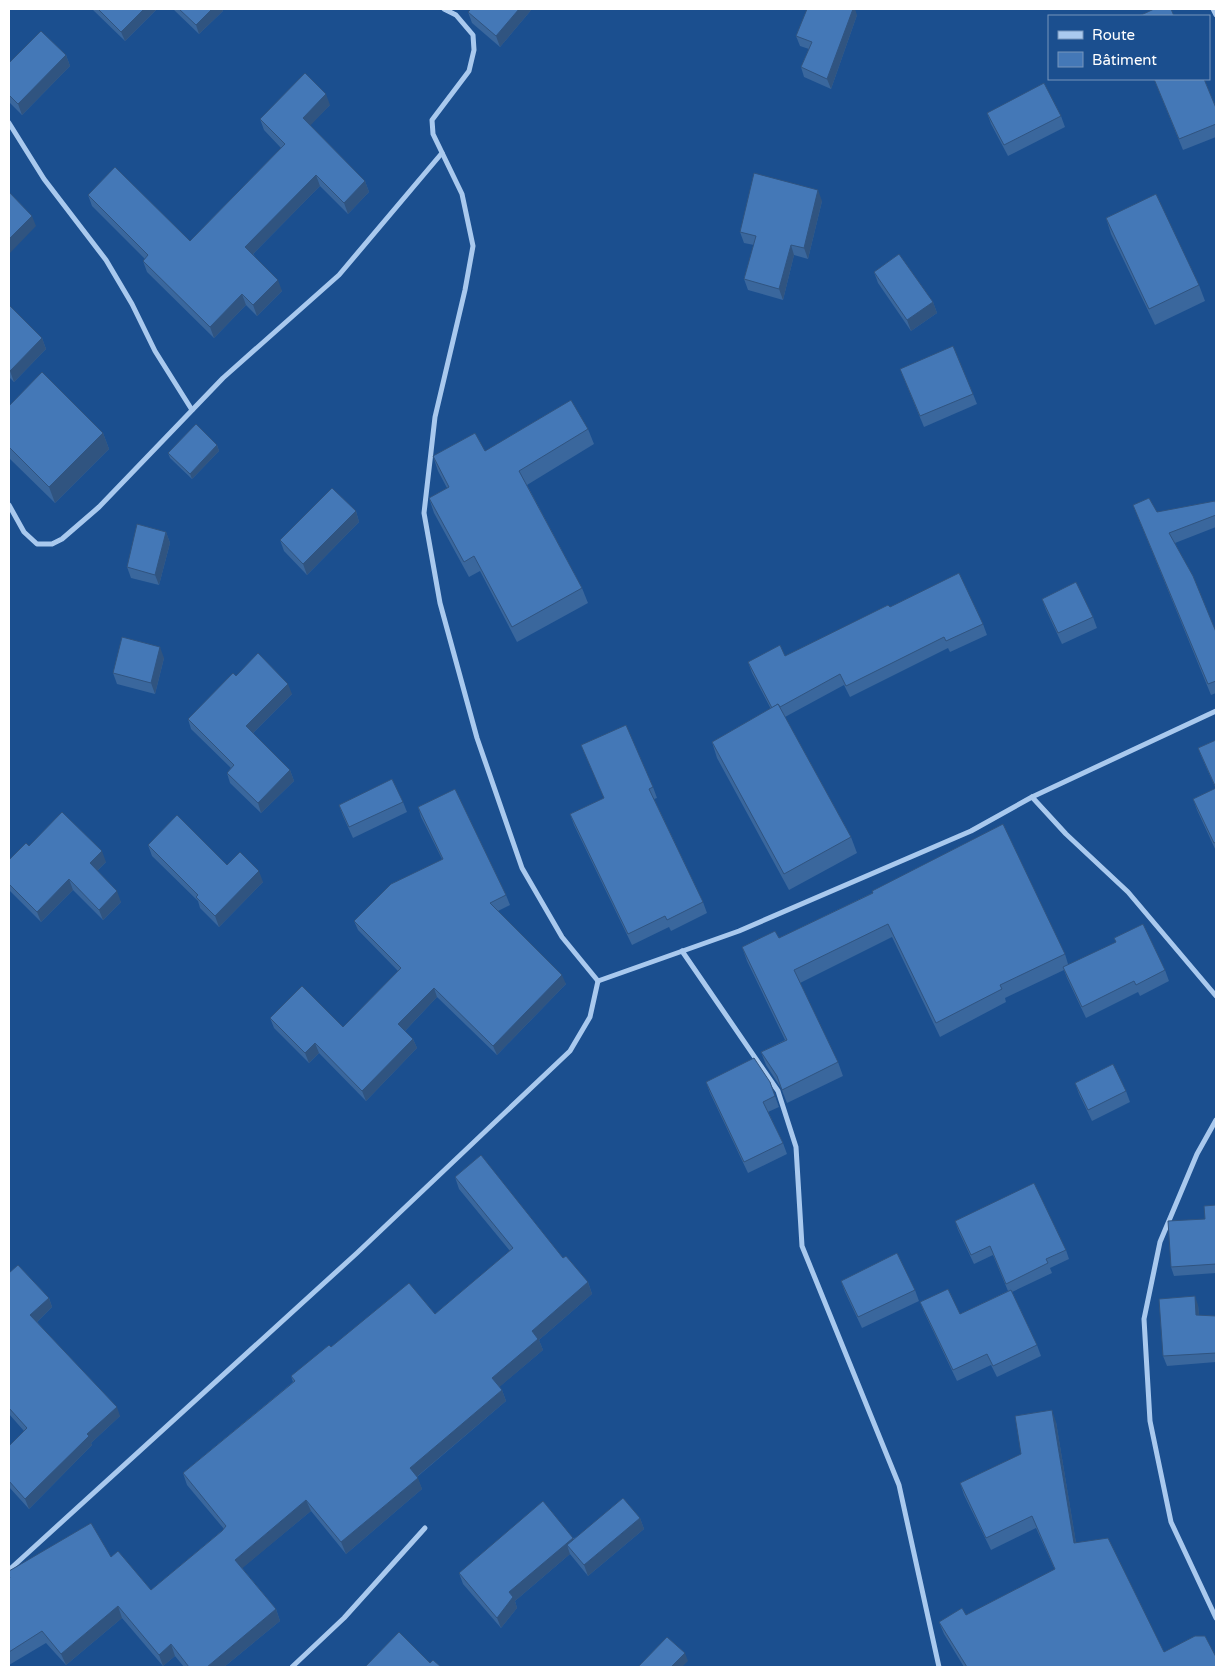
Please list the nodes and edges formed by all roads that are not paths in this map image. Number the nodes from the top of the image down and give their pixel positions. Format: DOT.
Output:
graph roads {
  1 [pos="444,9"];
  2 [pos="1213,9"];
  3 [pos="1216,15"];
  4 [pos="9,124"];
  5 [pos="442,153"];
  6 [pos="192,410"];
  7 [pos="9,504"];
  8 [pos="1216,711"];
  9 [pos="1032,798"];
  10 [pos="682,951"];
  11 [pos="598,981"];
  12 [pos="1216,996"];
  13 [pos="1216,1120"];
  14 [pos="425,1528"];
  15 [pos="9,1570"];
  16 [pos="1216,1618"];
  17 [pos="292,1667"];
  18 [pos="939,1667"];
  1 -- 5 [label="street"];
  2 -- 3 [label="street"];
  4 -- 6 [label="street"];
  5 -- 6 [label="street"];
  5 -- 11 [label="street"];
  6 -- 7 [label="street"];
  8 -- 9 [label="street"];
  9 -- 10 [label="street"];
  9 -- 12 [label="street"];
  10 -- 11 [label="street"];
  10 -- 18 [label="street"];
  11 -- 15 [label="street"];
  13 -- 16 [label="street"];
  14 -- 17 [label="street"];
}
